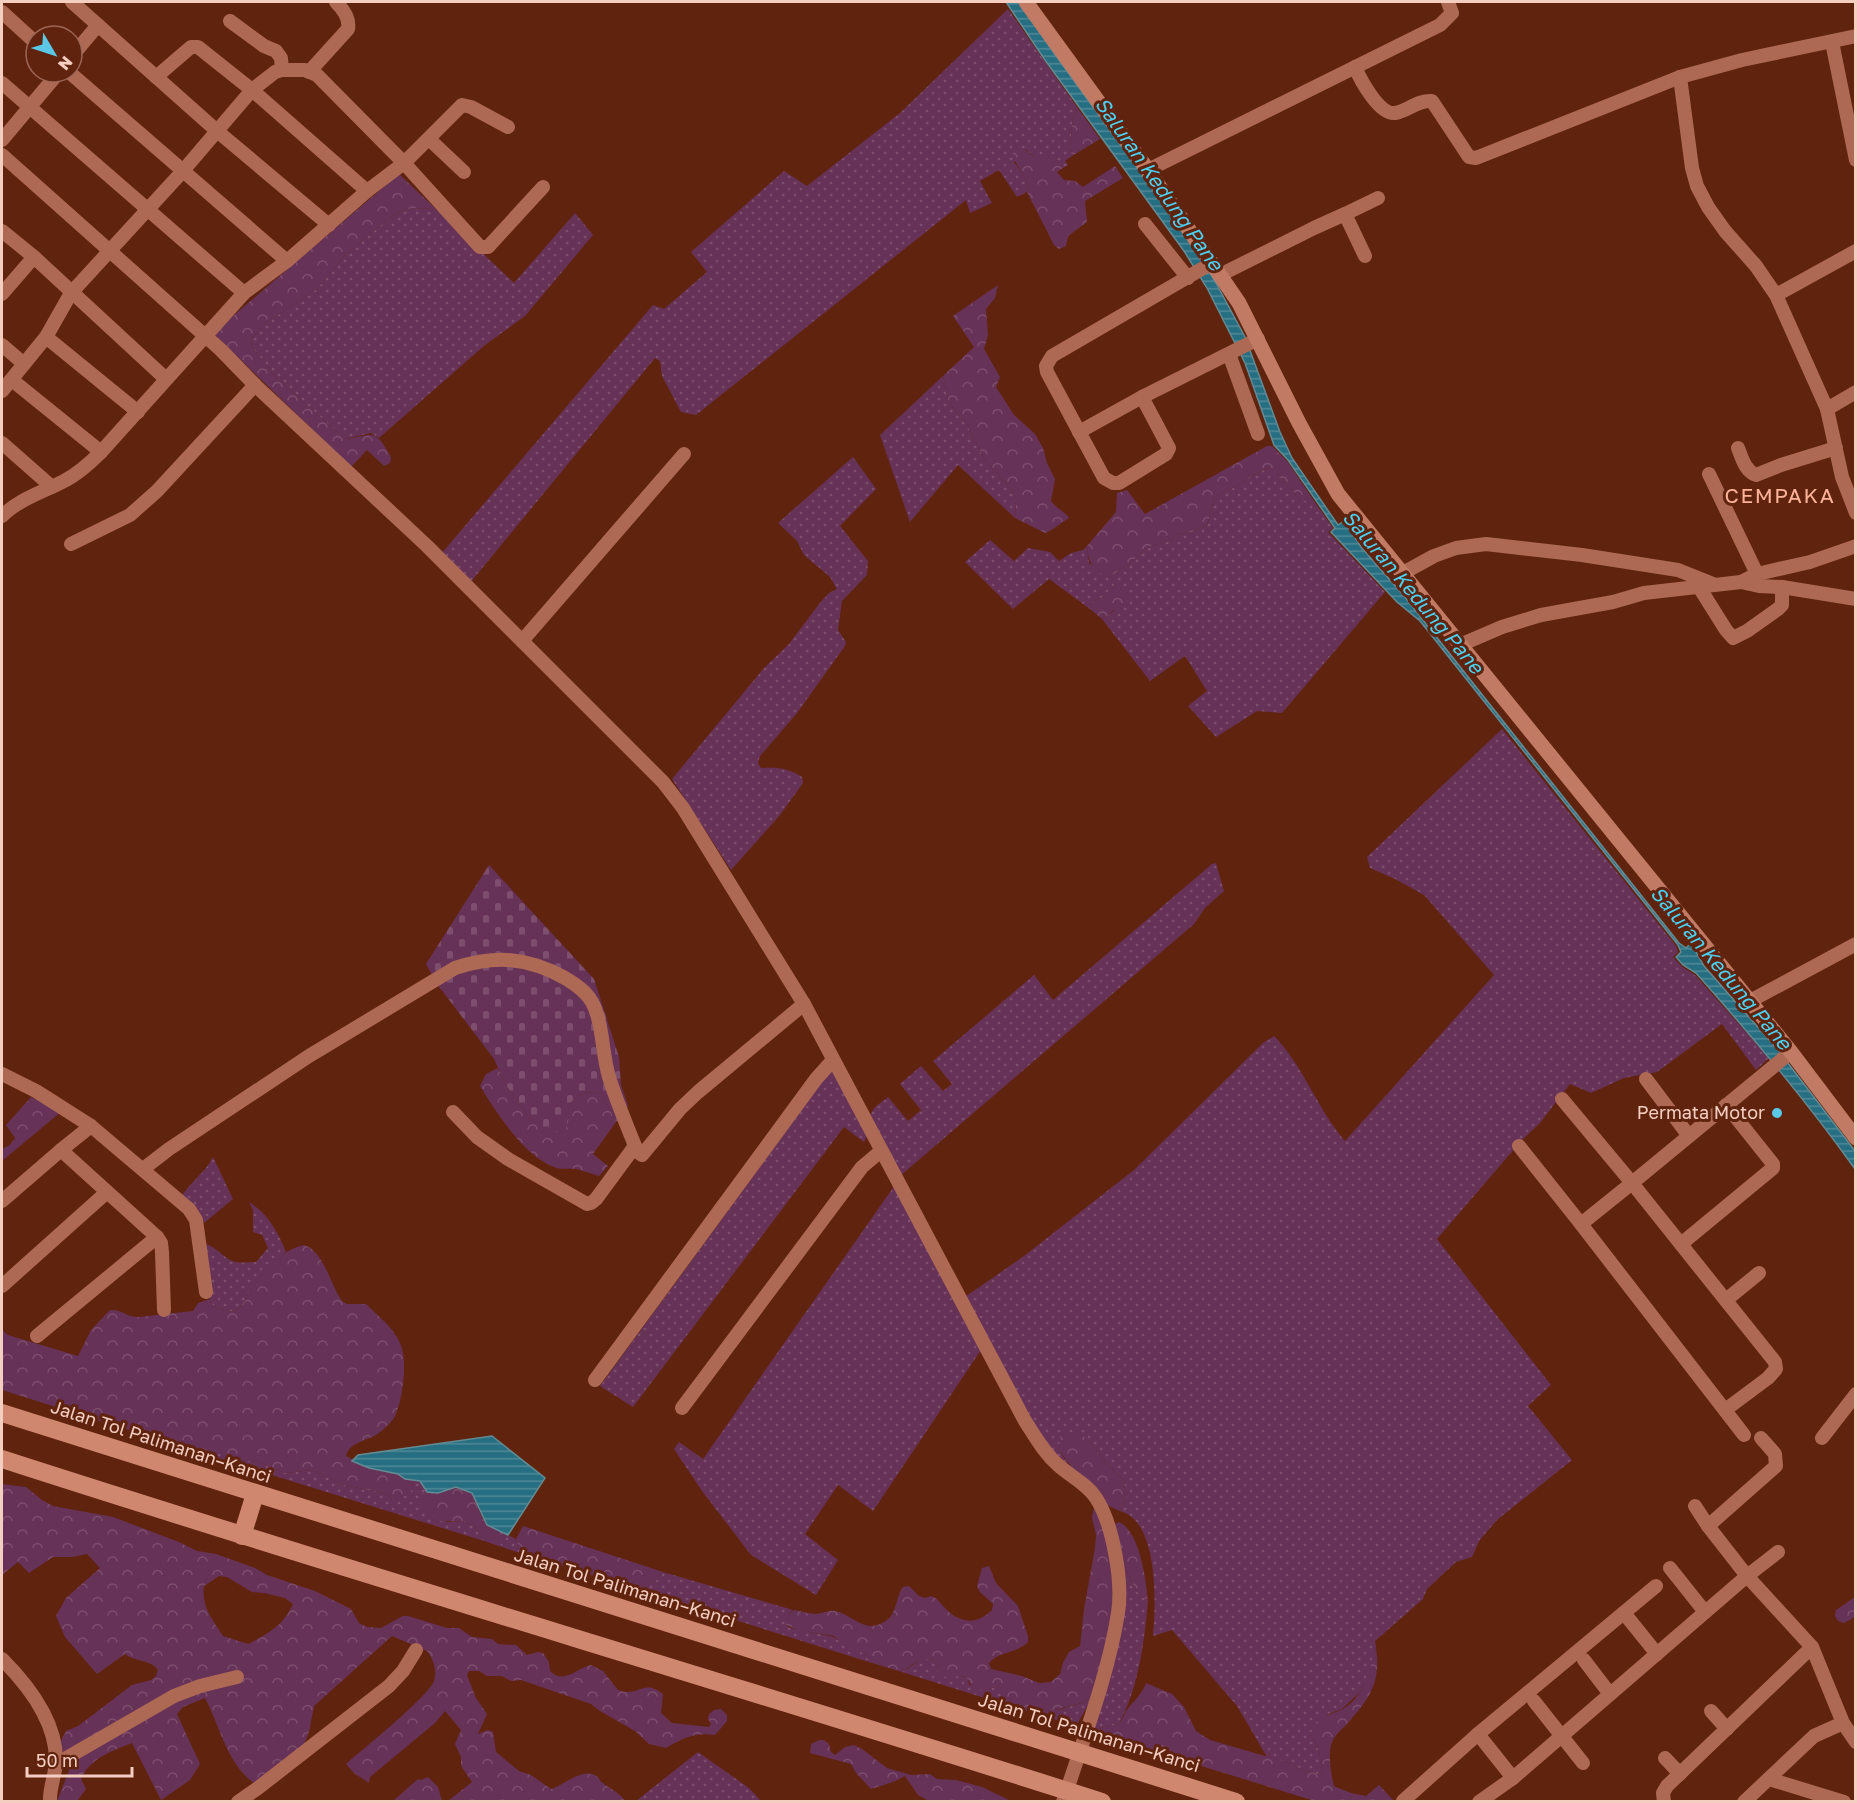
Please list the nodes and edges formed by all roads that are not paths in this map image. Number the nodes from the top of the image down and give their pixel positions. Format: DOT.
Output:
graph roads {
  1 [pos="72,2"];
  2 [pos="336,2"];
  3 [pos="1026,2"];
  4 [pos="1448,2"];
  5 [pos="2,12"];
  6 [pos="230,21"];
  7 [pos="98,25"];
  8 [pos="24,32"];
  9 [pos="1856,36"];
  10 [pos="84,42"];
  11 [pos="1832,42"];
  12 [pos="1355,67"];
  13 [pos="282,70"];
  14 [pos="309,72"];
  15 [pos="156,76"];
  16 [pos="1680,77"];
  17 [pos="2,83"];
  18 [pos="49,84"];
  19 [pos="83,84"];
  20 [pos="252,90"];
  21 [pos="30,108"];
  22 [pos="508,127"];
  23 [pos="217,131"];
  24 [pos="429,139"];
  25 [pos="2,140"];
  26 [pos="2,155"];
  27 [pos="1856,160"];
  28 [pos="404,164"];
  29 [pos="1148,170"];
  30 [pos="182,172"];
  31 [pos="464,172"];
  32 [pos="543,187"];
  33 [pos="367,191"];
  34 [pos="1378,198"];
  35 [pos="148,210"];
  36 [pos="1345,214"];
  37 [pos="1145,224"];
  38 [pos="329,225"];
  39 [pos="2,231"];
  40 [pos="1856,251"];
  41 [pos="109,252"];
  42 [pos="1365,256"];
  43 [pos="34,257"];
  44 [pos="287,261"];
  45 [pos="1214,267"];
  46 [pos="1192,276"];
  47 [pos="71,293"];
  48 [pos="244,293"];
  49 [pos="2,294"];
  50 [pos="1776,296"];
  51 [pos="205,336"];
  52 [pos="46,337"];
  53 [pos="1255,341"];
  54 [pos="2,345"];
  55 [pos="1232,352"];
  56 [pos="24,364"];
  57 [pos="166,379"];
  58 [pos="12,380"];
  59 [pos="255,385"];
  60 [pos="2,391"];
  61 [pos="1856,392"];
  62 [pos="1142,397"];
  63 [pos="1827,409"];
  64 [pos="138,412"];
  65 [pos="1079,432"];
  66 [pos="1258,434"];
  67 [pos="2,443"];
  68 [pos="1738,448"];
  69 [pos="1836,448"];
  70 [pos="101,452"];
  71 [pos="684,454"];
  72 [pos="1709,474"];
  73 [pos="52,487"];
  74 [pos="5,507"];
  75 [pos="1856,513"];
  76 [pos="71,544"];
  77 [pos="1856,546"];
  78 [pos="1403,573"];
  79 [pos="1757,574"];
  80 [pos="1741,582"];
  81 [pos="1715,585"];
  82 [pos="1699,587"];
  83 [pos="1782,587"];
  84 [pos="1856,599"];
  85 [pos="522,641"];
  86 [pos="1460,645"];
  87 [pos="1856,944"];
  88 [pos="1750,1001"];
  89 [pos="804,1004"];
  90 [pos="1788,1055"];
  91 [pos="833,1060"];
  92 [pos="2,1074"];
  93 [pos="1646,1079"];
  94 [pos="1562,1099"];
  95 [pos="1726,1105"];
  96 [pos="453,1112"];
  97 [pos="91,1126"];
  98 [pos="1689,1136"];
  99 [pos="1856,1138"];
  100 [pos="635,1146"];
  101 [pos="1519,1146"];
  102 [pos="61,1150"];
  103 [pos="881,1151"];
  104 [pos="143,1169"];
  105 [pos="1632,1183"];
  106 [pos="107,1191"];
  107 [pos="2,1201"];
  108 [pos="1581,1224"];
  109 [pos="157,1237"];
  110 [pos="1681,1244"];
  111 [pos="1759,1273"];
  112 [pos="2,1286"];
  113 [pos="206,1292"];
  114 [pos="1726,1300"];
  115 [pos="164,1310"];
  116 [pos="37,1336"];
  117 [pos="595,1380"];
  118 [pos="1856,1394"];
  119 [pos="682,1408"];
  120 [pos="1725,1410"];
  121 [pos="2,1413"];
  122 [pos="1744,1435"];
  123 [pos="1761,1438"];
  124 [pos="1822,1438"];
  125 [pos="2,1460"];
  126 [pos="255,1494"];
  127 [pos="1695,1506"];
  128 [pos="1707,1526"];
  129 [pos="242,1536"];
  130 [pos="1778,1552"];
  131 [pos="1670,1568"];
  132 [pos="1747,1576"];
  133 [pos="1656,1586"];
  134 [pos="1624,1612"];
  135 [pos="1705,1612"];
  136 [pos="1812,1647"];
  137 [pos="416,1650"];
  138 [pos="1657,1654"];
  139 [pos="2,1659"];
  140 [pos="1584,1660"];
  141 [pos="237,1677"];
  142 [pos="1610,1694"];
  143 [pos="1534,1701"];
  144 [pos="1711,1711"];
  145 [pos="1843,1723"];
  146 [pos="1727,1729"];
  147 [pos="1478,1734"];
  148 [pos="1561,1736"];
  149 [pos="1856,1743"];
  150 [pos="1665,1758"];
  151 [pos="1583,1763"];
  152 [pos="56,1764"];
  153 [pos="1680,1774"];
  154 [pos="1513,1778"];
  155 [pos="1769,1779"];
  156 [pos="1403,1801"];
  157 [pos="50,1802"];
  158 [pos="238,1802"];
  159 [pos="1063,1802"];
  160 [pos="1102,1802"];
  161 [pos="1236,1802"];
  162 [pos="1479,1802"];
  163 [pos="1664,1802"];
  164 [pos="1744,1802"];
  165 [pos="1844,1802"];
  1 -- 7 [label="street"];
  2 -- 14 [label="street"];
  3 -- 29 [label="main road"];
  4 -- 12 [label="street"];
  5 -- 8 [label="street"];
  6 -- 13 [label="street"];
  7 -- 10 [label="street"];
  7 -- 15 [label="street"];
  9 -- 11 [label="street"];
  11 -- 16 [label="street"];
  11 -- 27 [label="street"];
  12 -- 16 [label="street"];
  12 -- 29 [label="street"];
  13 -- 14 [label="street"];
  13 -- 20 [label="street"];
  14 -- 28 [label="street"];
  15 -- 20 [label="street"];
  15 -- 23 [label="street"];
  16 -- 50 [label="street"];
  17 -- 21 [label="street"];
  18 -- 21 [label="street"];
  19 -- 30 [label="street"];
  20 -- 23 [label="street"];
  20 -- 33 [label="street"];
  21 -- 25 [label="street"];
  21 -- 35 [label="street"];
  22 -- 24 [label="street"];
  23 -- 30 [label="street"];
  23 -- 38 [label="street"];
  24 -- 28 [label="street"];
  24 -- 31 [label="street"];
  26 -- 41 [label="street"];
  28 -- 32 [label="street"];
  28 -- 33 [label="street"];
  29 -- 45 [label="main road"];
  30 -- 35 [label="street"];
  30 -- 44 [label="street"];
  33 -- 38 [label="street"];
  34 -- 36 [label="street"];
  35 -- 41 [label="street"];
  35 -- 48 [label="street"];
  36 -- 42 [label="street"];
  36 -- 45 [label="street"];
  37 -- 46 [label="street"];
  38 -- 44 [label="street"];
  39 -- 43 [label="street"];
  40 -- 50 [label="street"];
  41 -- 47 [label="street"];
  41 -- 51 [label="street"];
  43 -- 47 [label="street"];
  43 -- 49 [label="street"];
  44 -- 48 [label="street"];
  45 -- 46 [label="street"];
  45 -- 53 [label="main road"];
  46 -- 65 [label="street"];
  47 -- 52 [label="street"];
  47 -- 57 [label="street"];
  48 -- 51 [label="street"];
  50 -- 63 [label="street"];
  51 -- 57 [label="street"];
  51 -- 59 [label="street"];
  52 -- 56 [label="street"];
  52 -- 64 [label="street"];
  53 -- 55 [label="street"];
  53 -- 78 [label="main road"];
  54 -- 56 [label="street"];
  55 -- 62 [label="street"];
  55 -- 66 [label="street"];
  56 -- 58 [label="street"];
  57 -- 64 [label="street"];
  58 -- 60 [label="street"];
  58 -- 70 [label="street"];
  59 -- 76 [label="street"];
  59 -- 85 [label="street"];
  61 -- 63 [label="street"];
  62 -- 65 [label="street"];
  62 -- 65 [label="street"];
  63 -- 69 [label="street"];
  64 -- 70 [label="street"];
  67 -- 73 [label="street"];
  68 -- 69 [label="street"];
  69 -- 75 [label="street"];
  70 -- 73 [label="street"];
  71 -- 85 [label="street"];
  72 -- 79 [label="street"];
  73 -- 74 [label="street"];
  77 -- 79 [label="street"];
  78 -- 81 [label="street"];
  78 -- 86 [label="main road"];
  79 -- 80 [label="street"];
  80 -- 81 [label="street"];
  80 -- 83 [label="street"];
  81 -- 82 [label="street"];
  82 -- 83 [label="street"];
  82 -- 86 [label="street"];
  83 -- 84 [label="street"];
  85 -- 89 [label="street"];
  86 -- 88 [label="main road"];
  87 -- 88 [label="street"];
  88 -- 90 [label="main road"];
  89 -- 91 [label="street"];
  89 -- 100 [label="street"];
  90 -- 95 [label="street"];
  90 -- 99 [label="main road"];
  91 -- 103 [label="street"];
  91 -- 117 [label="street"];
  92 -- 97 [label="street"];
  93 -- 98 [label="street"];
  94 -- 105 [label="street"];
  95 -- 98 [label="street"];
  95 -- 110 [label="street"];
  96 -- 100 [label="street"];
  97 -- 102 [label="street"];
  97 -- 104 [label="street"];
  98 -- 105 [label="street"];
  100 -- 104 [label="street"];
  101 -- 108 [label="street"];
  102 -- 106 [label="street"];
  102 -- 107 [label="street"];
  103 -- 119 [label="street"];
  103 -- 159 [label="street"];
  104 -- 113 [label="street"];
  105 -- 108 [label="street"];
  105 -- 110 [label="street"];
  106 -- 109 [label="street"];
  106 -- 112 [label="street"];
  108 -- 120 [label="street"];
  109 -- 115 [label="street"];
  109 -- 116 [label="street"];
  110 -- 114 [label="street"];
  111 -- 114 [label="street"];
  114 -- 120 [label="street"];
  118 -- 124 [label="street"];
  120 -- 122 [label="street"];
  121 -- 126 [label="highway, Jalan Tol Palimanan–Kanci"];
  123 -- 128 [label="street"];
  125 -- 129 [label="highway"];
  126 -- 129 [label="highway"];
  126 -- 161 [label="highway, Jalan Tol Palimanan–Kanci"];
  127 -- 128 [label="street"];
  128 -- 132 [label="street"];
  129 -- 160 [label="highway"];
  130 -- 132 [label="street"];
  131 -- 135 [label="street"];
  132 -- 135 [label="street"];
  132 -- 136 [label="street"];
  133 -- 134 [label="street"];
  134 -- 138 [label="street"];
  134 -- 147 [label="street"];
  135 -- 138 [label="street"];
  136 -- 145 [label="street"];
  136 -- 146 [label="street"];
  137 -- 158 [label="street"];
  138 -- 142 [label="street"];
  139 -- 152 [label="street"];
  140 -- 142 [label="street"];
  141 -- 152 [label="street"];
  142 -- 148 [label="street"];
  143 -- 148 [label="street"];
  144 -- 146 [label="street"];
  145 -- 149 [label="street"];
  145 -- 155 [label="street"];
  146 -- 153 [label="street"];
  147 -- 154 [label="street"];
  147 -- 156 [label="street"];
  148 -- 151 [label="street"];
  148 -- 154 [label="street"];
  150 -- 153 [label="street"];
  152 -- 157 [label="street"];
  153 -- 163 [label="street"];
  154 -- 162 [label="street"];
  155 -- 164 [label="street"];
  155 -- 165 [label="street"];
}
